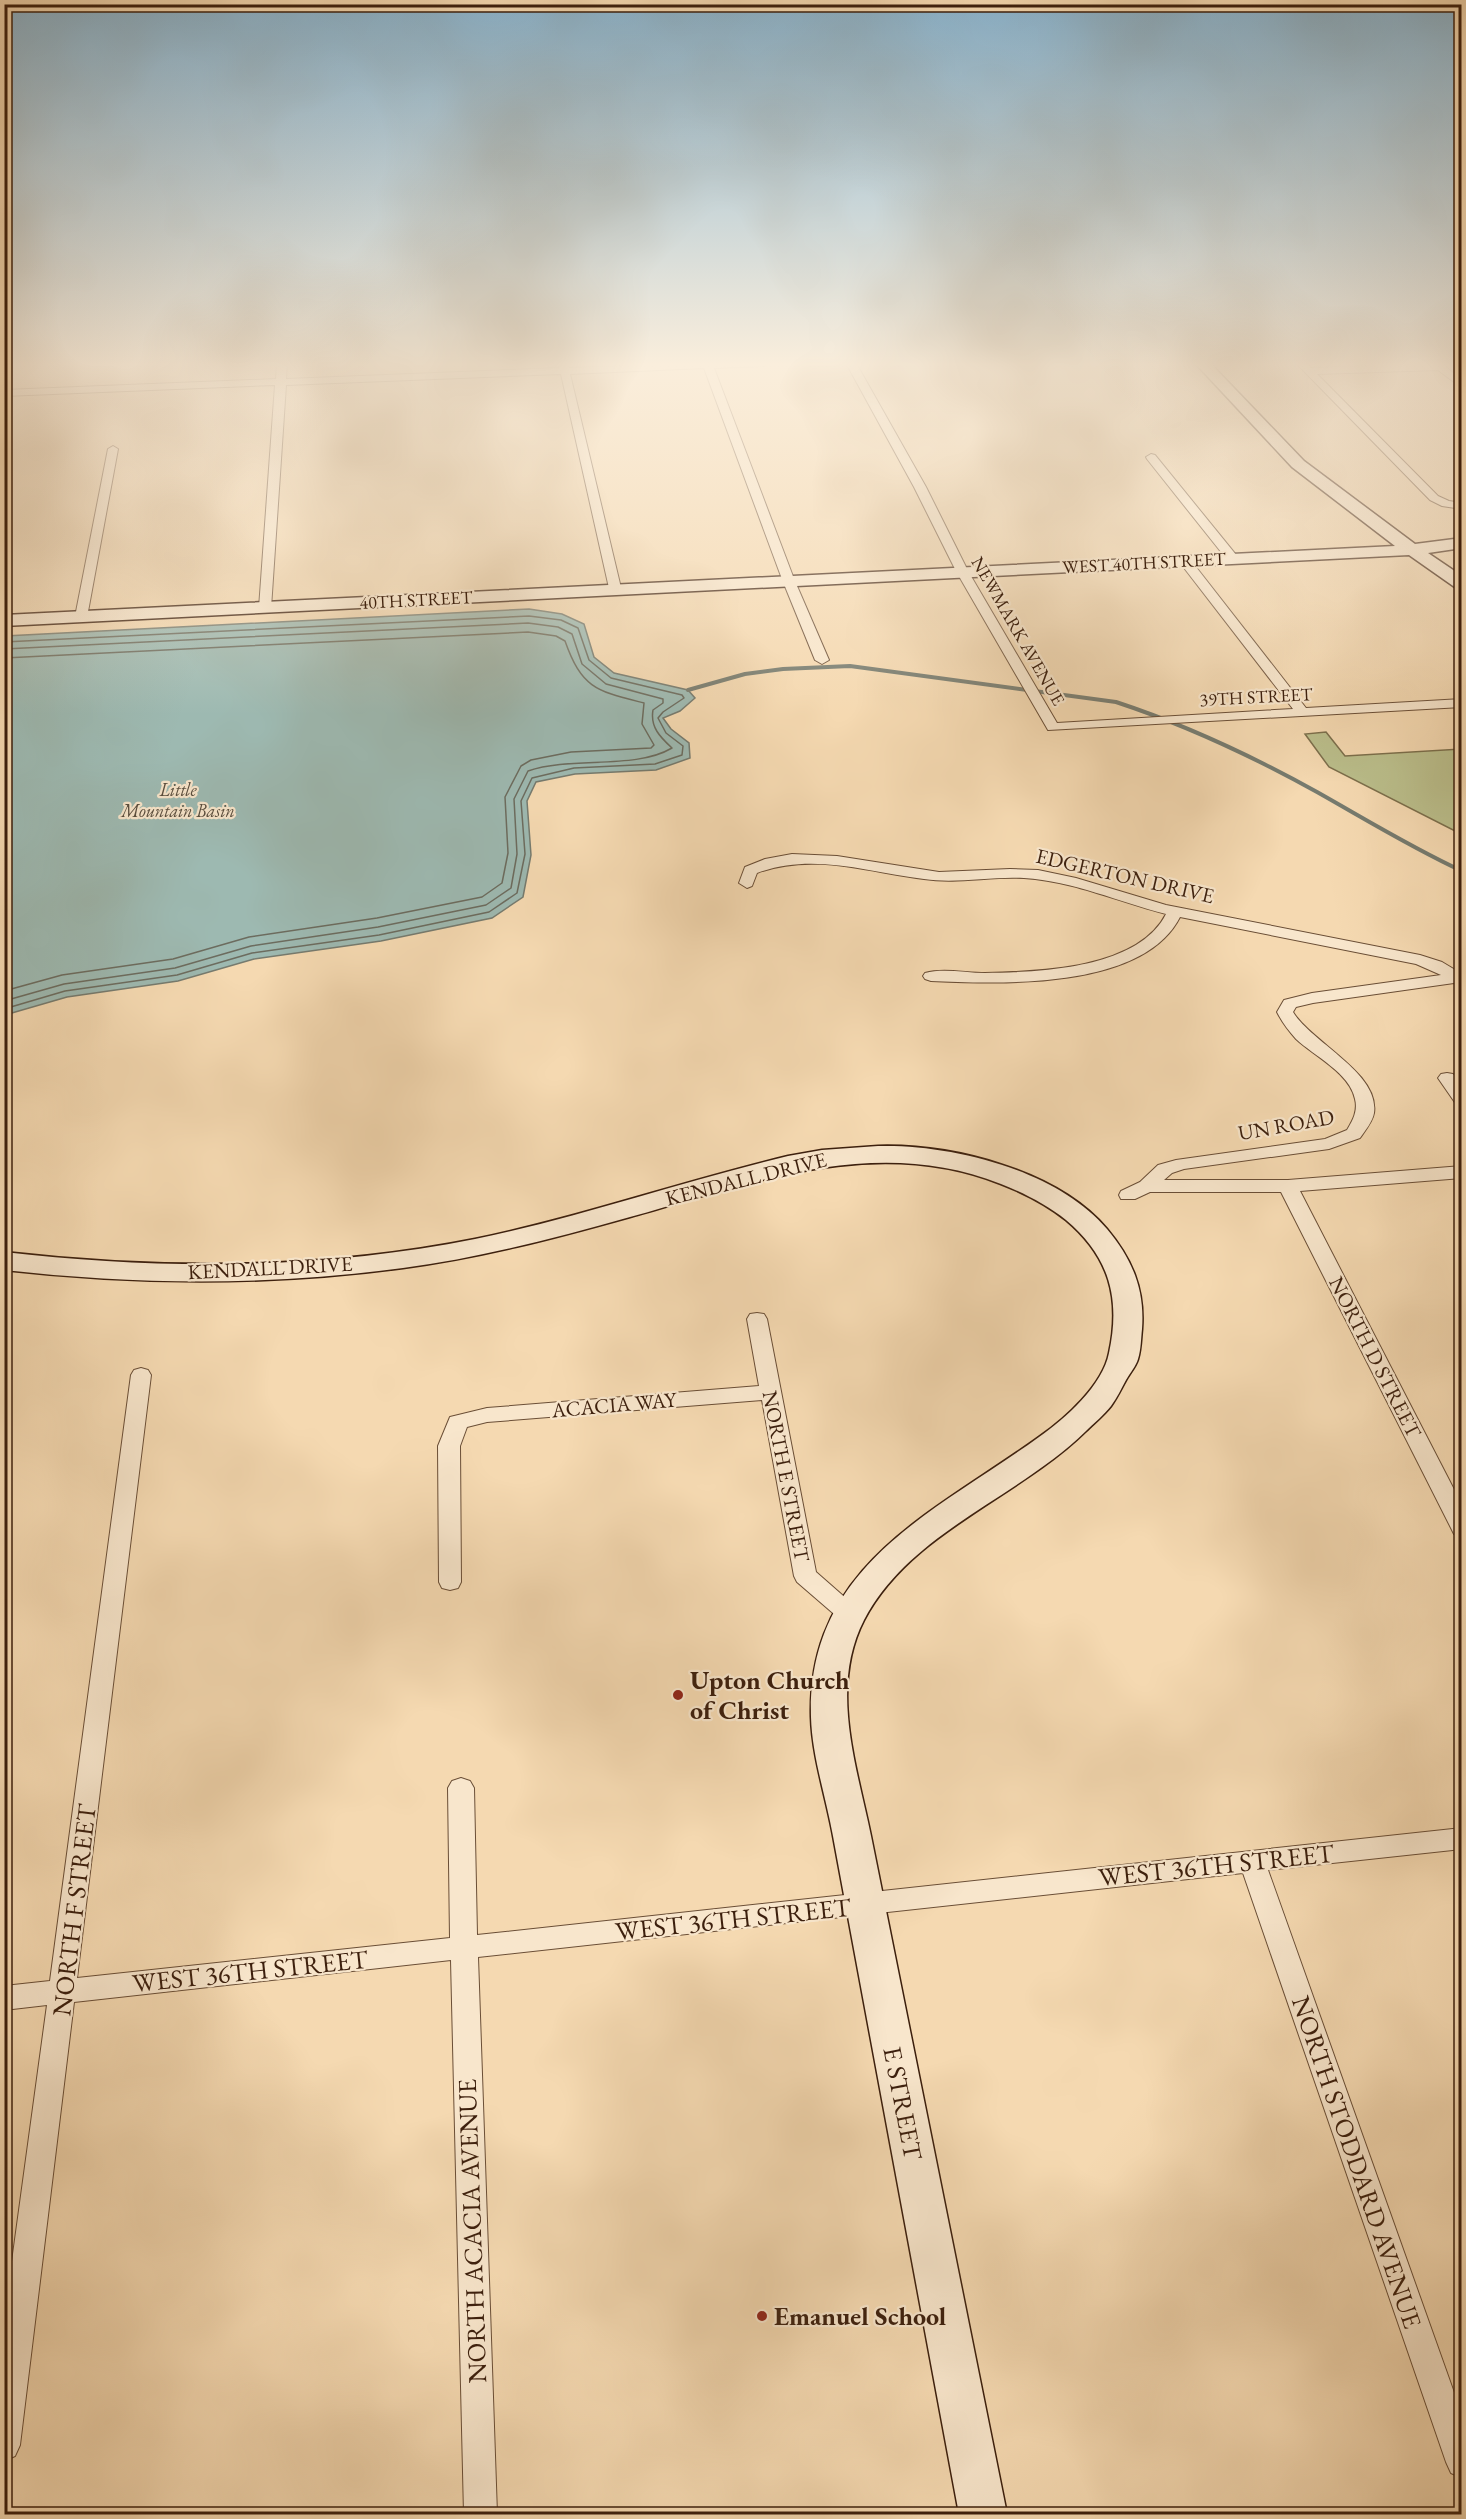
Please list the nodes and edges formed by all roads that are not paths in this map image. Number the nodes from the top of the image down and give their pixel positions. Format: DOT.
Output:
graph roads {
  1 [pos="108,481"];
  2 [pos="273,481"];
  3 [pos="590,481"];
  4 [pos="750,481"];
  5 [pos="916,481"];
  6 [pos="1170,481"];
  7 [pos="1319,481"];
  8 [pos="1417,481"];
  9 [pos="1461,506"];
  10 [pos="1376,525"];
  11 [pos="1461,541"];
  12 [pos="1410,550"];
  13 [pos="1233,558"];
  14 [pos="1185,561"];
  15 [pos="962,571"];
  16 [pos="827,578"];
  17 [pos="788,579"];
  18 [pos="1461,584"];
  19 [pos="615,588"];
  20 [pos="265,608"];
  21 [pos="81,617"];
  22 [pos="4,621"];
  23 [pos="822,660"];
  24 [pos="1461,703"];
  25 [pos="1302,712"];
  26 [pos="1053,727"];
  27 [pos="747,883"];
  28 [pos="1175,911"];
  29 [pos="931,975"];
  30 [pos="1460,980"];
  31 [pos="1447,1078"];
  32 [pos="1461,1100"];
  33 [pos="1461,1172"];
  34 [pos="1147,1185"];
  35 [pos="1288,1186"];
  36 [pos="1128,1195"];
  37 [pos="4,1261"];
  38 [pos="757,1319"];
  39 [pos="141,1375"];
  40 [pos="770,1392"];
  41 [pos="1461,1528"];
  42 [pos="450,1582"];
  43 [pos="849,1614"];
  44 [pos="829,1690"];
  45 [pos="461,1788"];
  46 [pos="1461,1838"];
  47 [pos="1252,1861"];
  48 [pos="866,1904"];
  49 [pos="464,1948"];
  50 [pos="64,1992"];
  51 [pos="4,1998"];
  52 [pos="4,2445"];
  53 [pos="1461,2462"];
  54 [pos="481,2514"];
  55 [pos="983,2514"];
  1 -- 21 [label="street"];
  2 -- 20 [label="street"];
  3 -- 19 [label="street"];
  4 -- 17 [label="street"];
  5 -- 15 [label="street, NEWMARK AVENUE"];
  6 -- 13 [label="street"];
  7 -- 10 [label="main road"];
  8 -- 9 [label="street"];
  10 -- 11 [label="main road"];
  10 -- 12 [label="main road"];
  11 -- 12 [label="main road, WEST 40TH STREET"];
  12 -- 13 [label="main road, WEST 40TH STREET"];
  12 -- 18 [label="main road"];
  13 -- 14 [label="main road, WEST 40TH STREET"];
  14 -- 15 [label="main road, WEST 40TH STREET"];
  14 -- 25 [label="street"];
  15 -- 16 [label="main road, WEST 40TH STREET"];
  15 -- 26 [label="street, NEWMARK AVENUE"];
  16 -- 17 [label="main road, 40TH STREET"];
  17 -- 19 [label="main road, 40TH STREET"];
  17 -- 23 [label="street"];
  19 -- 20 [label="main road, 40TH STREET"];
  20 -- 21 [label="main road, 40TH STREET"];
  21 -- 22 [label="main road, 40TH STREET"];
  24 -- 25 [label="street, 39TH STREET"];
  25 -- 26 [label="street, 39TH STREET"];
  27 -- 28 [label="street, EDGERTON DRIVE"];
  28 -- 29 [label="street"];
  28 -- 30 [label="street, EDGERTON DRIVE"];
  30 -- 34 [label="street, UN ROAD"];
  31 -- 32 [label="street"];
  33 -- 35 [label="street"];
  34 -- 35 [label="street"];
  34 -- 36 [label="street"];
  35 -- 41 [label="street, NORTH D STREET"];
  37 -- 43 [label="main road, KENDALL DRIVE"];
  38 -- 40 [label="street, NORTH E STREET"];
  39 -- 50 [label="street, NORTH F STREET"];
  40 -- 42 [label="street, ACACIA WAY"];
  40 -- 43 [label="street, NORTH E STREET"];
  43 -- 44 [label="main road, KENDALL DRIVE"];
  44 -- 48 [label="main road, E STREET"];
  45 -- 49 [label="street, NORTH ACACIA AVENUE"];
  46 -- 47 [label="street, WEST 36TH STREET"];
  47 -- 48 [label="street, WEST 36TH STREET"];
  47 -- 53 [label="street, NORTH STODDARD AVENUE"];
  48 -- 49 [label="street, WEST 36TH STREET"];
  48 -- 55 [label="main road, E STREET"];
  49 -- 50 [label="street, WEST 36TH STREET"];
  49 -- 54 [label="street, NORTH ACACIA AVENUE"];
  50 -- 51 [label="street, WEST 36TH STREET"];
  50 -- 52 [label="street, NORTH F STREET"];
}
